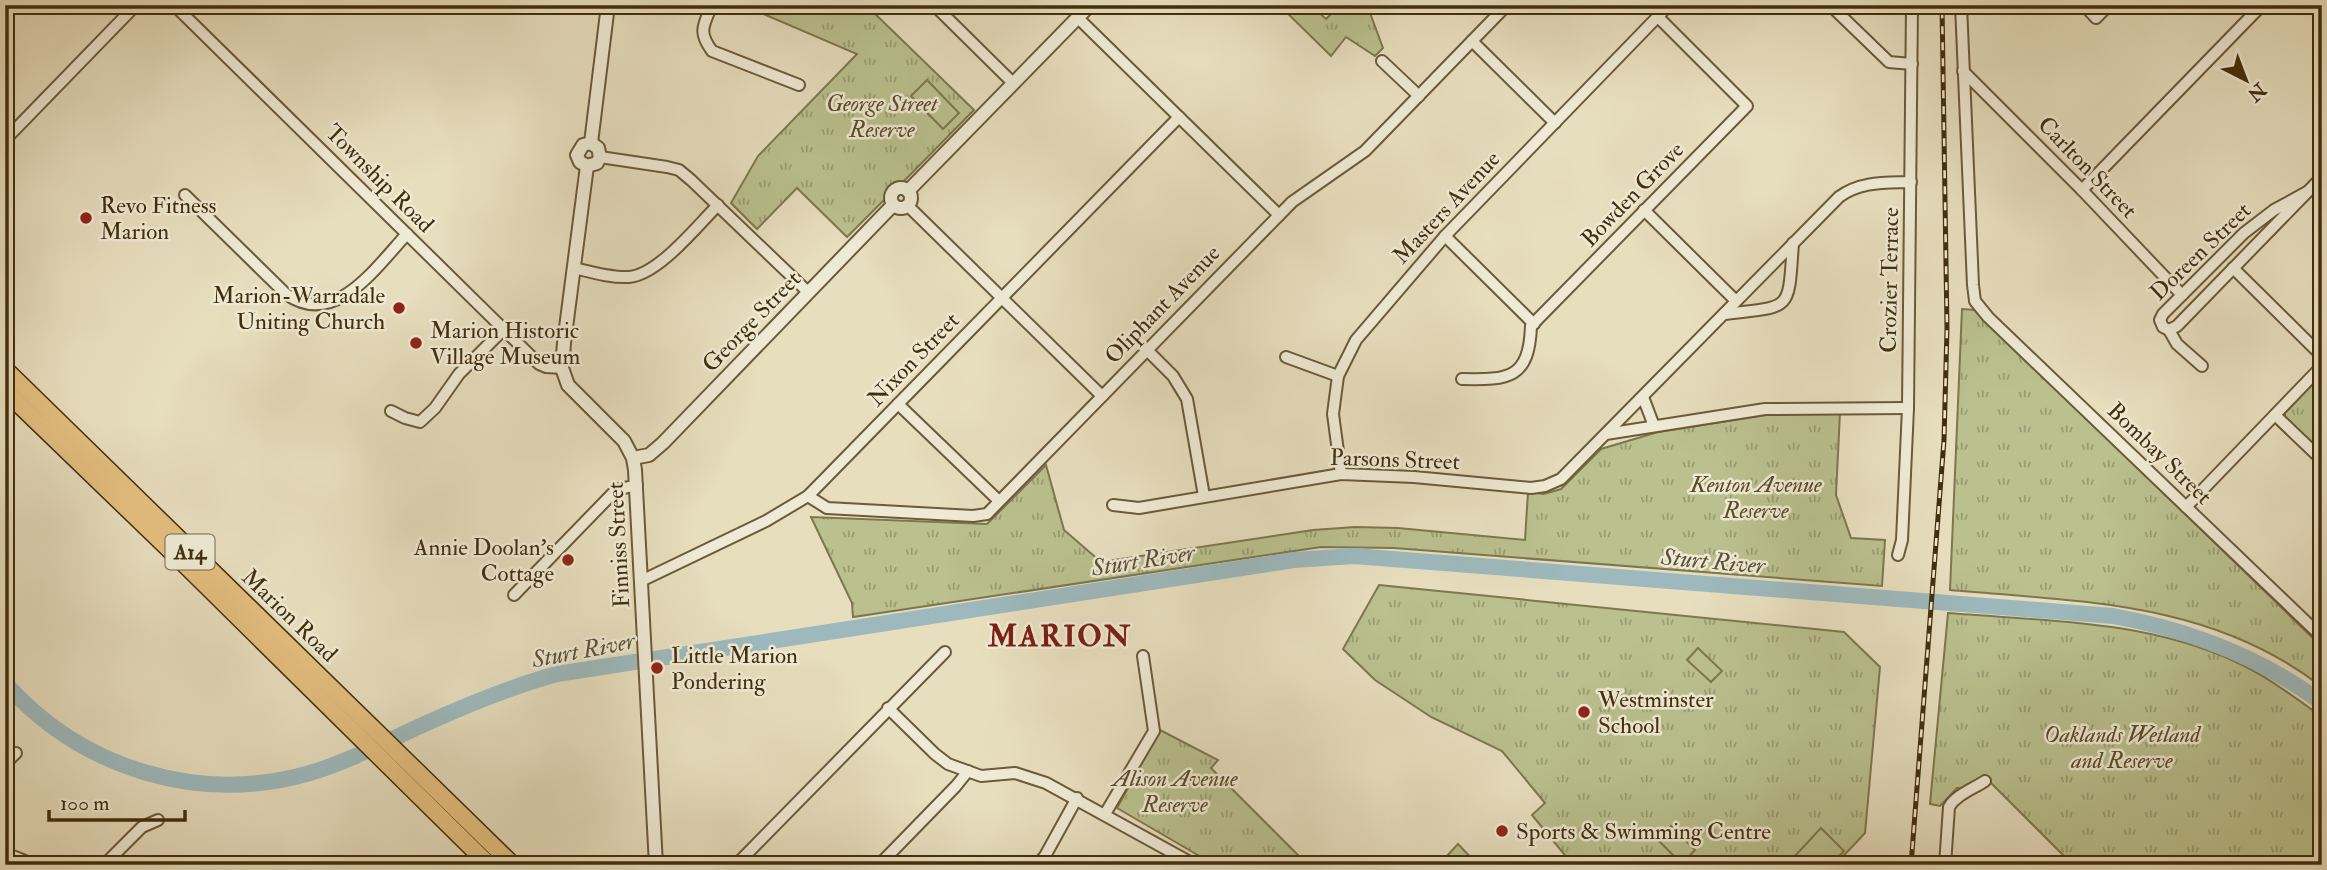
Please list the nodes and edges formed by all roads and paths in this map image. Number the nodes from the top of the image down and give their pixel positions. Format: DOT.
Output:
graph roads {
  1 [pos="136,5"];
  2 [pos="174,5"];
  3 [pos="608,5"];
  4 [pos="712,5"];
  5 [pos="934,5"];
  6 [pos="1090,5"];
  7 [pos="1507,5"];
  8 [pos="1669,5"];
  9 [pos="1830,5"];
  10 [pos="1912,5"];
  11 [pos="1961,5"];
  12 [pos="2084,5"];
  13 [pos="2109,5"];
  14 [pos="2262,5"];
  15 [pos="1658,17"];
  16 [pos="1077,18"];
  17 [pos="1472,41"];
  18 [pos="1382,61"];
  19 [pos="1912,64"];
  20 [pos="1963,71"];
  21 [pos="1013,83"];
  22 [pos="799,85"];
  23 [pos="1419,96"];
  24 [pos="1179,117"];
  25 [pos="1555,122"];
  26 [pos="5,140"];
  27 [pos="590,144"];
  28 [pos="600,157"];
  29 [pos="587,166"];
  30 [pos="2322,177"];
  31 [pos="1911,182"];
  32 [pos="2082,190"];
  33 [pos="908,191"];
  34 [pos="2307,192"];
  35 [pos="185,195"];
  36 [pos="718,205"];
  37 [pos="893,205"];
  38 [pos="907,205"];
  39 [pos="1644,211"];
  40 [pos="1279,215"];
  41 [pos="407,234"];
  42 [pos="1445,236"];
  43 [pos="1793,243"];
  44 [pos="574,268"];
  45 [pos="2233,268"];
  46 [pos="808,292"];
  47 [pos="2182,295"];
  48 [pos="1002,298"];
  49 [pos="1736,301"];
  50 [pos="1723,314"];
  51 [pos="1534,324"];
  52 [pos="504,330"];
  53 [pos="2169,330"];
  54 [pos="1147,350"];
  55 [pos="2322,356"];
  56 [pos="1286,357"];
  57 [pos="2202,366"];
  58 [pos="2322,366"];
  59 [pos="562,368"];
  60 [pos="5,369"];
  61 [pos="1338,376"];
  62 [pos="1462,379"];
  63 [pos="5,391"];
  64 [pos="1102,396"];
  65 [pos="1643,397"];
  66 [pos="898,404"];
  67 [pos="1908,408"];
  68 [pos="391,411"];
  69 [pos="2275,415"];
  70 [pos="1654,425"];
  71 [pos="1606,434"];
  72 [pos="633,458"];
  73 [pos="2322,460"];
  74 [pos="1341,474"];
  75 [pos="637,485"];
  76 [pos="808,496"];
  77 [pos="1204,496"];
  78 [pos="999,501"];
  79 [pos="1113,505"];
  80 [pos="2186,507"];
  81 [pos="1898,555"];
  82 [pos="641,581"];
  83 [pos="514,595"];
  84 [pos="2322,637"];
  85 [pos="945,652"];
  86 [pos="1143,656"];
  87 [pos="888,708"];
  88 [pos="16,753"];
  89 [pos="5,765"];
  90 [pos="968,771"];
  91 [pos="1985,781"];
  92 [pos="1077,798"];
  93 [pos="1105,814"];
  94 [pos="158,820"];
  95 [pos="5,853"];
  96 [pos="29,864"];
  97 [pos="488,864"];
  98 [pos="104,865"];
  99 [pos="513,865"];
  100 [pos="656,865"];
  101 [pos="736,865"];
  102 [pos="879,865"];
  103 [pos="1037,865"];
  104 [pos="1195,865"];
  105 [pos="1945,865"];
  1 -- 26 [label="street"];
  2 -- 41 [label="street, Township Road"];
  3 -- 27 [label="street"];
  4 -- 22 [label="street"];
  5 -- 21 [label="street"];
  6 -- 16 [label="street"];
  7 -- 17 [label="street, Oliphant Avenue"];
  8 -- 15 [label="street, Masters Avenue"];
  9 -- 19 [label="street"];
  10 -- 19 [label="street, Crozier Terrace"];
  11 -- 20 [label="street"];
  12 -- 13 [label="street"];
  14 -- 32 [label="street"];
  15 -- 25 [label="street, Masters Avenue"];
  15 -- 39 [label="street, Bowden Grove"];
  16 -- 21 [label="street"];
  16 -- 24 [label="street"];
  17 -- 23 [label="street, Oliphant Avenue"];
  17 -- 25 [label="street"];
  18 -- 23 [label="street"];
  19 -- 31 [label="street, Crozier Terrace"];
  20 -- 32 [label="street, Carlton Street"];
  20 -- 80 [label="street, Bombay Street"];
  21 -- 33 [label="street"];
  23 -- 40 [label="street, Oliphant Avenue"];
  24 -- 40 [label="street"];
  24 -- 48 [label="street, Nixon Street"];
  25 -- 42 [label="street, Masters Avenue"];
  27 -- 28 [label="street"];
  27 -- 29 [label="street"];
  28 -- 29 [label="street"];
  28 -- 36 [label="street"];
  29 -- 44 [label="street"];
  30 -- 34 [label="street, Doreen Street"];
  31 -- 43 [label="street, Parsons Street"];
  31 -- 67 [label="street, Crozier Terrace"];
  32 -- 47 [label="street, Carlton Street"];
  33 -- 37 [label="street"];
  33 -- 38 [label="street"];
  34 -- 45 [label="street, Doreen Street"];
  34 -- 47 [label="street, Doreen Street"];
  35 -- 41 [label="street"];
  36 -- 44 [label="street"];
  36 -- 46 [label="street"];
  37 -- 38 [label="street"];
  37 -- 46 [label="street, George Street"];
  38 -- 48 [label="street"];
  39 -- 49 [label="street"];
  39 -- 51 [label="street, Bowden Grove"];
  40 -- 54 [label="street, Oliphant Avenue"];
  41 -- 52 [label="street, Township Road"];
  42 -- 51 [label="street"];
  42 -- 61 [label="street, Masters Avenue"];
  43 -- 49 [label="street, Parsons Street"];
  43 -- 50 [label="street"];
  44 -- 59 [label="street"];
  45 -- 53 [label="street, Doreen Street"];
  45 -- 55 [label="street"];
  46 -- 72 [label="street, George Street"];
  47 -- 53 [label="street, Doreen Street"];
  48 -- 64 [label="street"];
  48 -- 66 [label="street, Nixon Street"];
  49 -- 50 [label="street, Parsons Street"];
  50 -- 65 [label="street, Parsons Street"];
  51 -- 62 [label="street"];
  52 -- 59 [label="street, Township Road"];
  52 -- 68 [label="street"];
  53 -- 57 [label="street"];
  54 -- 64 [label="street, Oliphant Avenue"];
  54 -- 77 [label="street"];
  56 -- 61 [label="street"];
  58 -- 69 [label="street"];
  59 -- 72 [label="street, Finniss Street"];
  60 -- 99 [label="main road, Marion Road / A14"];
  61 -- 74 [label="street, Masters Avenue"];
  63 -- 97 [label="main road, Marion Road / A14"];
  64 -- 78 [label="street, Oliphant Avenue"];
  65 -- 70 [label="street"];
  65 -- 71 [label="street, Parsons Street"];
  66 -- 76 [label="street, Nixon Street"];
  66 -- 78 [label="street"];
  67 -- 70 [label="street"];
  67 -- 81 [label="street, Crozier Terrace"];
  69 -- 73 [label="street"];
  69 -- 80 [label="street"];
  70 -- 71 [label="street"];
  71 -- 74 [label="street, Parsons Street"];
  72 -- 75 [label="street, Finniss Street"];
  74 -- 77 [label="street, Parsons Street"];
  75 -- 82 [label="street, Finniss Street"];
  75 -- 83 [label="street"];
  76 -- 78 [label="street, Oliphant Avenue"];
  76 -- 82 [label="street, Nixon Street"];
  77 -- 79 [label="street, Parsons Street"];
  80 -- 84 [label="street, Bombay Street"];
  82 -- 100 [label="street, Finniss Street"];
  85 -- 87 [label="street"];
  86 -- 93 [label="street"];
  87 -- 90 [label="street"];
  87 -- 101 [label="street"];
  88 -- 89 [label="street"];
  90 -- 92 [label="street"];
  90 -- 102 [label="street"];
  91 -- 105 [label="street"];
  92 -- 93 [label="street"];
  92 -- 103 [label="street"];
  93 -- 104 [label="street"];
  94 -- 98 [label="street"];
  95 -- 96 [label="street"];
}
